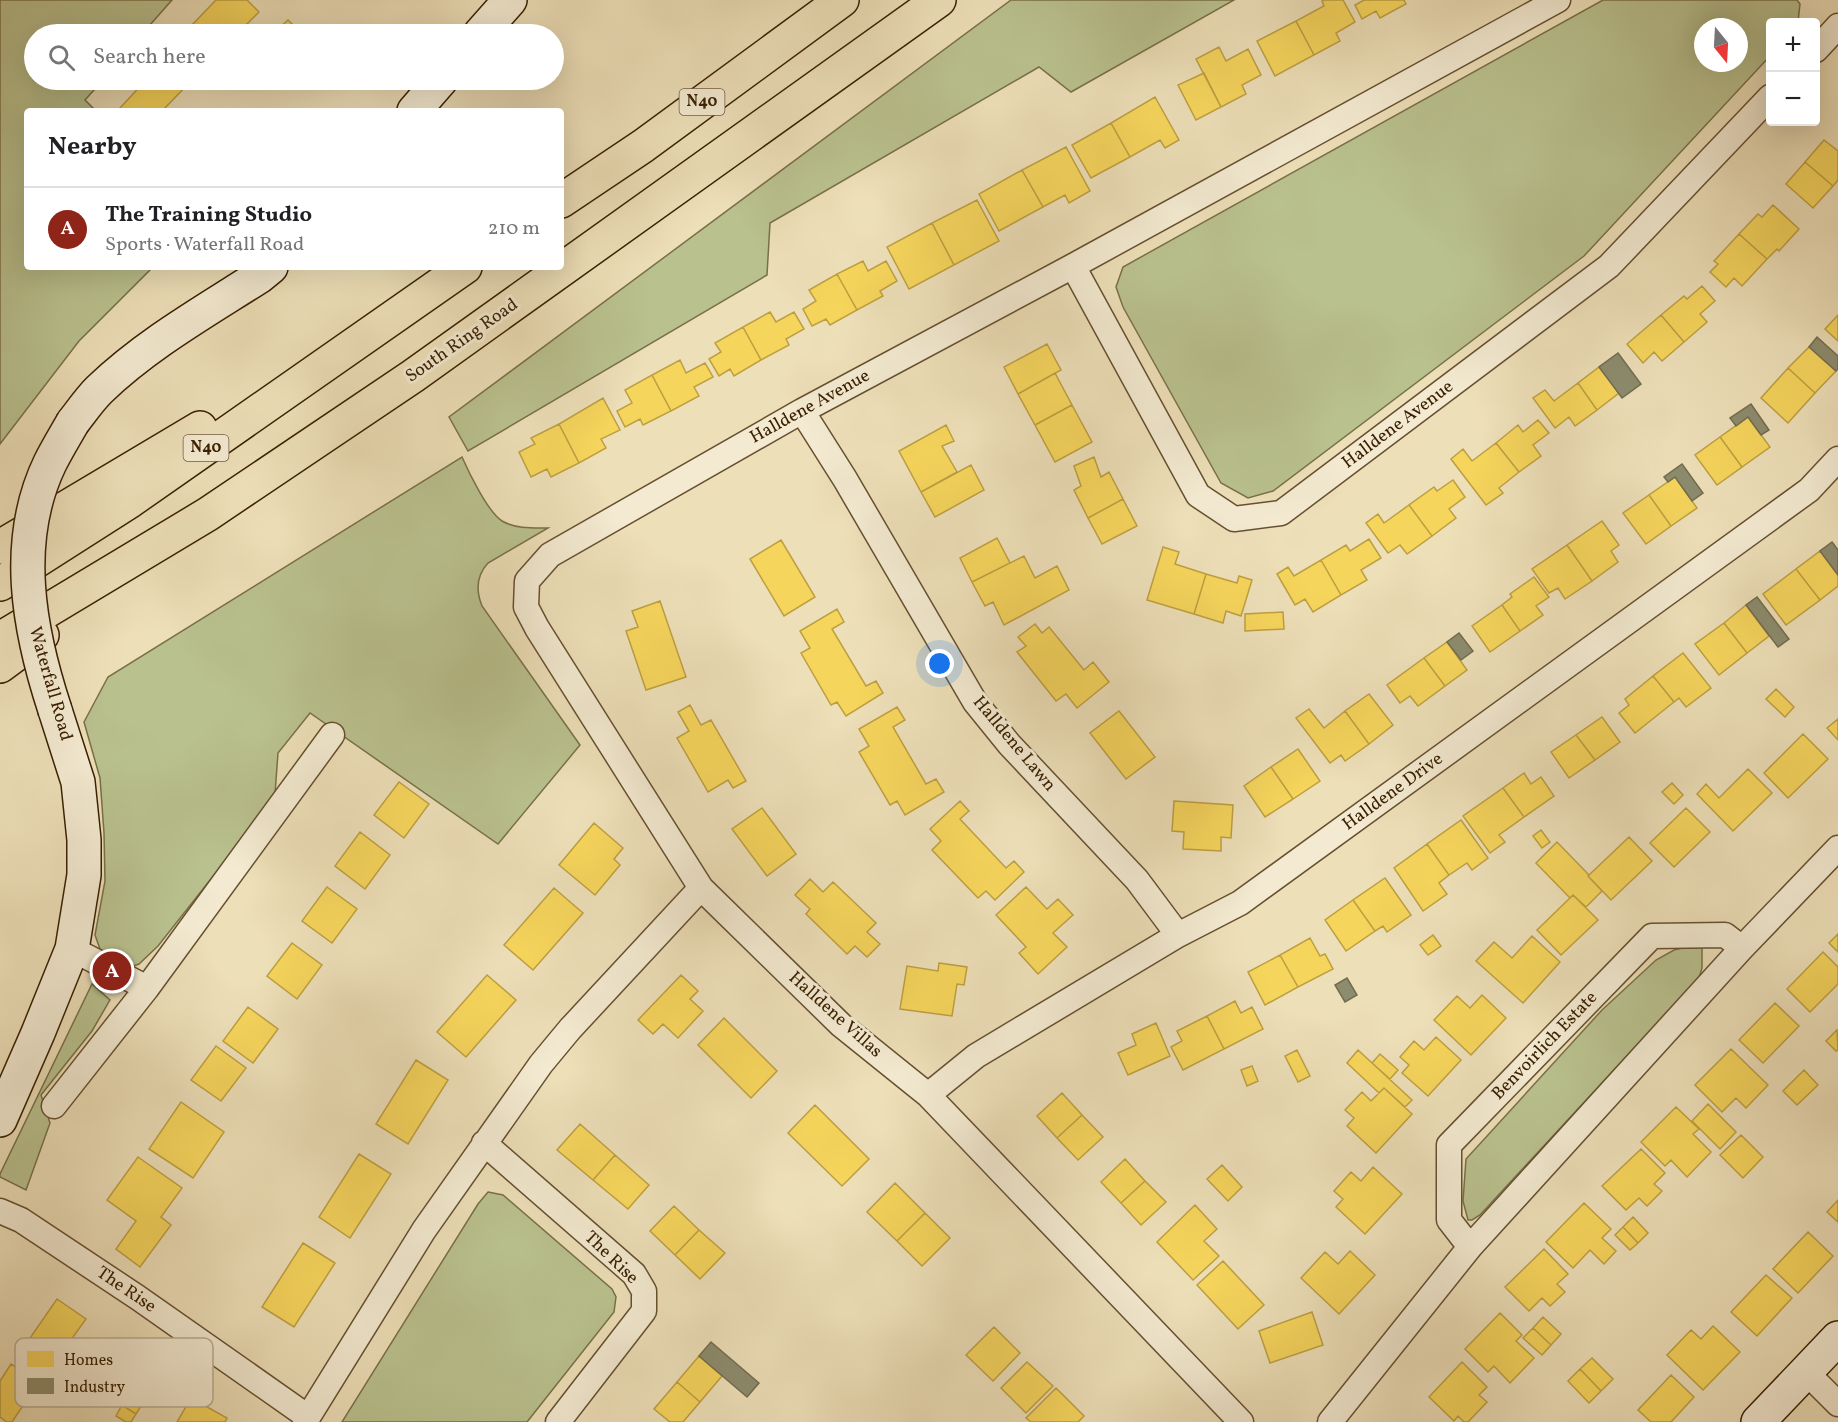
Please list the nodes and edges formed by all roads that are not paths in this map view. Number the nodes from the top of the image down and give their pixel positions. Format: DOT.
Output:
graph roads {
  1 [pos="510,0"];
  2 [pos="842,0"];
  3 [pos="939,0"];
  4 [pos="1558,0"];
  5 [pos="489,24"];
  6 [pos="1838,26"];
  7 [pos="1820,45"];
  8 [pos="432,90"];
  9 [pos="1766,101"];
  10 [pos="417,108"];
  11 [pos="564,199"];
  12 [pos="1074,266"];
  13 [pos="564,268"];
  14 [pos="267,270"];
  15 [pos="461,270"];
  16 [pos="561,270"];
  17 [pos="407,306"];
  18 [pos="802,411"];
  19 [pos="1838,459"];
  20 [pos="208,513"];
  21 [pos="0,547"];
  22 [pos="550,555"];
  23 [pos="0,584"];
  24 [pos="0,639"];
  25 [pos="0,666"];
  26 [pos="332,735"];
  27 [pos="1838,848"];
  28 [pos="701,888"];
  29 [pos="1178,935"];
  30 [pos="1742,948"];
  31 [pos="72,949"];
  32 [pos="147,988"];
  33 [pos="928,1095"];
  34 [pos="54,1106"];
  35 [pos="0,1120"];
  36 [pos="484,1143"];
  37 [pos="0,1211"];
  38 [pos="1470,1247"];
  39 [pos="193,1338"];
  40 [pos="1838,1338"];
  41 [pos="213,1352"];
  42 [pos="1806,1372"];
  43 [pos="1838,1404"];
  44 [pos="307,1420"];
  45 [pos="558,1422"];
  46 [pos="1241,1422"];
  47 [pos="1330,1422"];
  48 [pos="1758,1422"];
  1 -- 5 [label="street"];
  2 -- 11 [label="highway, N40"];
  3 -- 13 [label="highway, South Ring Road"];
  4 -- 12 [label="street, Halldene Avenue"];
  6 -- 7 [label="street"];
  8 -- 10 [label="street"];
  9 -- 12 [label="street, Halldene Avenue"];
  12 -- 18 [label="street, Halldene Avenue"];
  14 -- 31 [label="street, Waterfall Road, bridge"];
  15 -- 17 [label="highway, N40"];
  16 -- 20 [label="highway, South Ring Road"];
  17 -- 21 [label="highway"];
  17 -- 23 [label="highway, N40"];
  18 -- 22 [label="street, Halldene Avenue"];
  18 -- 29 [label="street, Halldene Lawn"];
  19 -- 29 [label="street, Halldene Drive"];
  20 -- 24 [label="highway, South Ring Road"];
  20 -- 25 [label="highway"];
  22 -- 28 [label="street, Halldene Villas"];
  26 -- 32 [label="street"];
  27 -- 30 [label="street"];
  28 -- 33 [label="street, Halldene Villas"];
  28 -- 36 [label="street, The Rise"];
  29 -- 33 [label="street, Halldene Drive"];
  30 -- 38 [label="street"];
  30 -- 38 [label="street, Benvoirlich Estate"];
  31 -- 32 [label="street"];
  31 -- 35 [label="street, Waterfall Road"];
  32 -- 34 [label="street"];
  33 -- 46 [label="street, Halldene Villas"];
  36 -- 44 [label="street, The Rise"];
  36 -- 45 [label="street, The Rise"];
  37 -- 39 [label="street, The Rise"];
  38 -- 47 [label="street"];
  40 -- 42 [label="street"];
  41 -- 44 [label="street, The Rise"];
  42 -- 43 [label="street"];
  42 -- 48 [label="street"];
}
